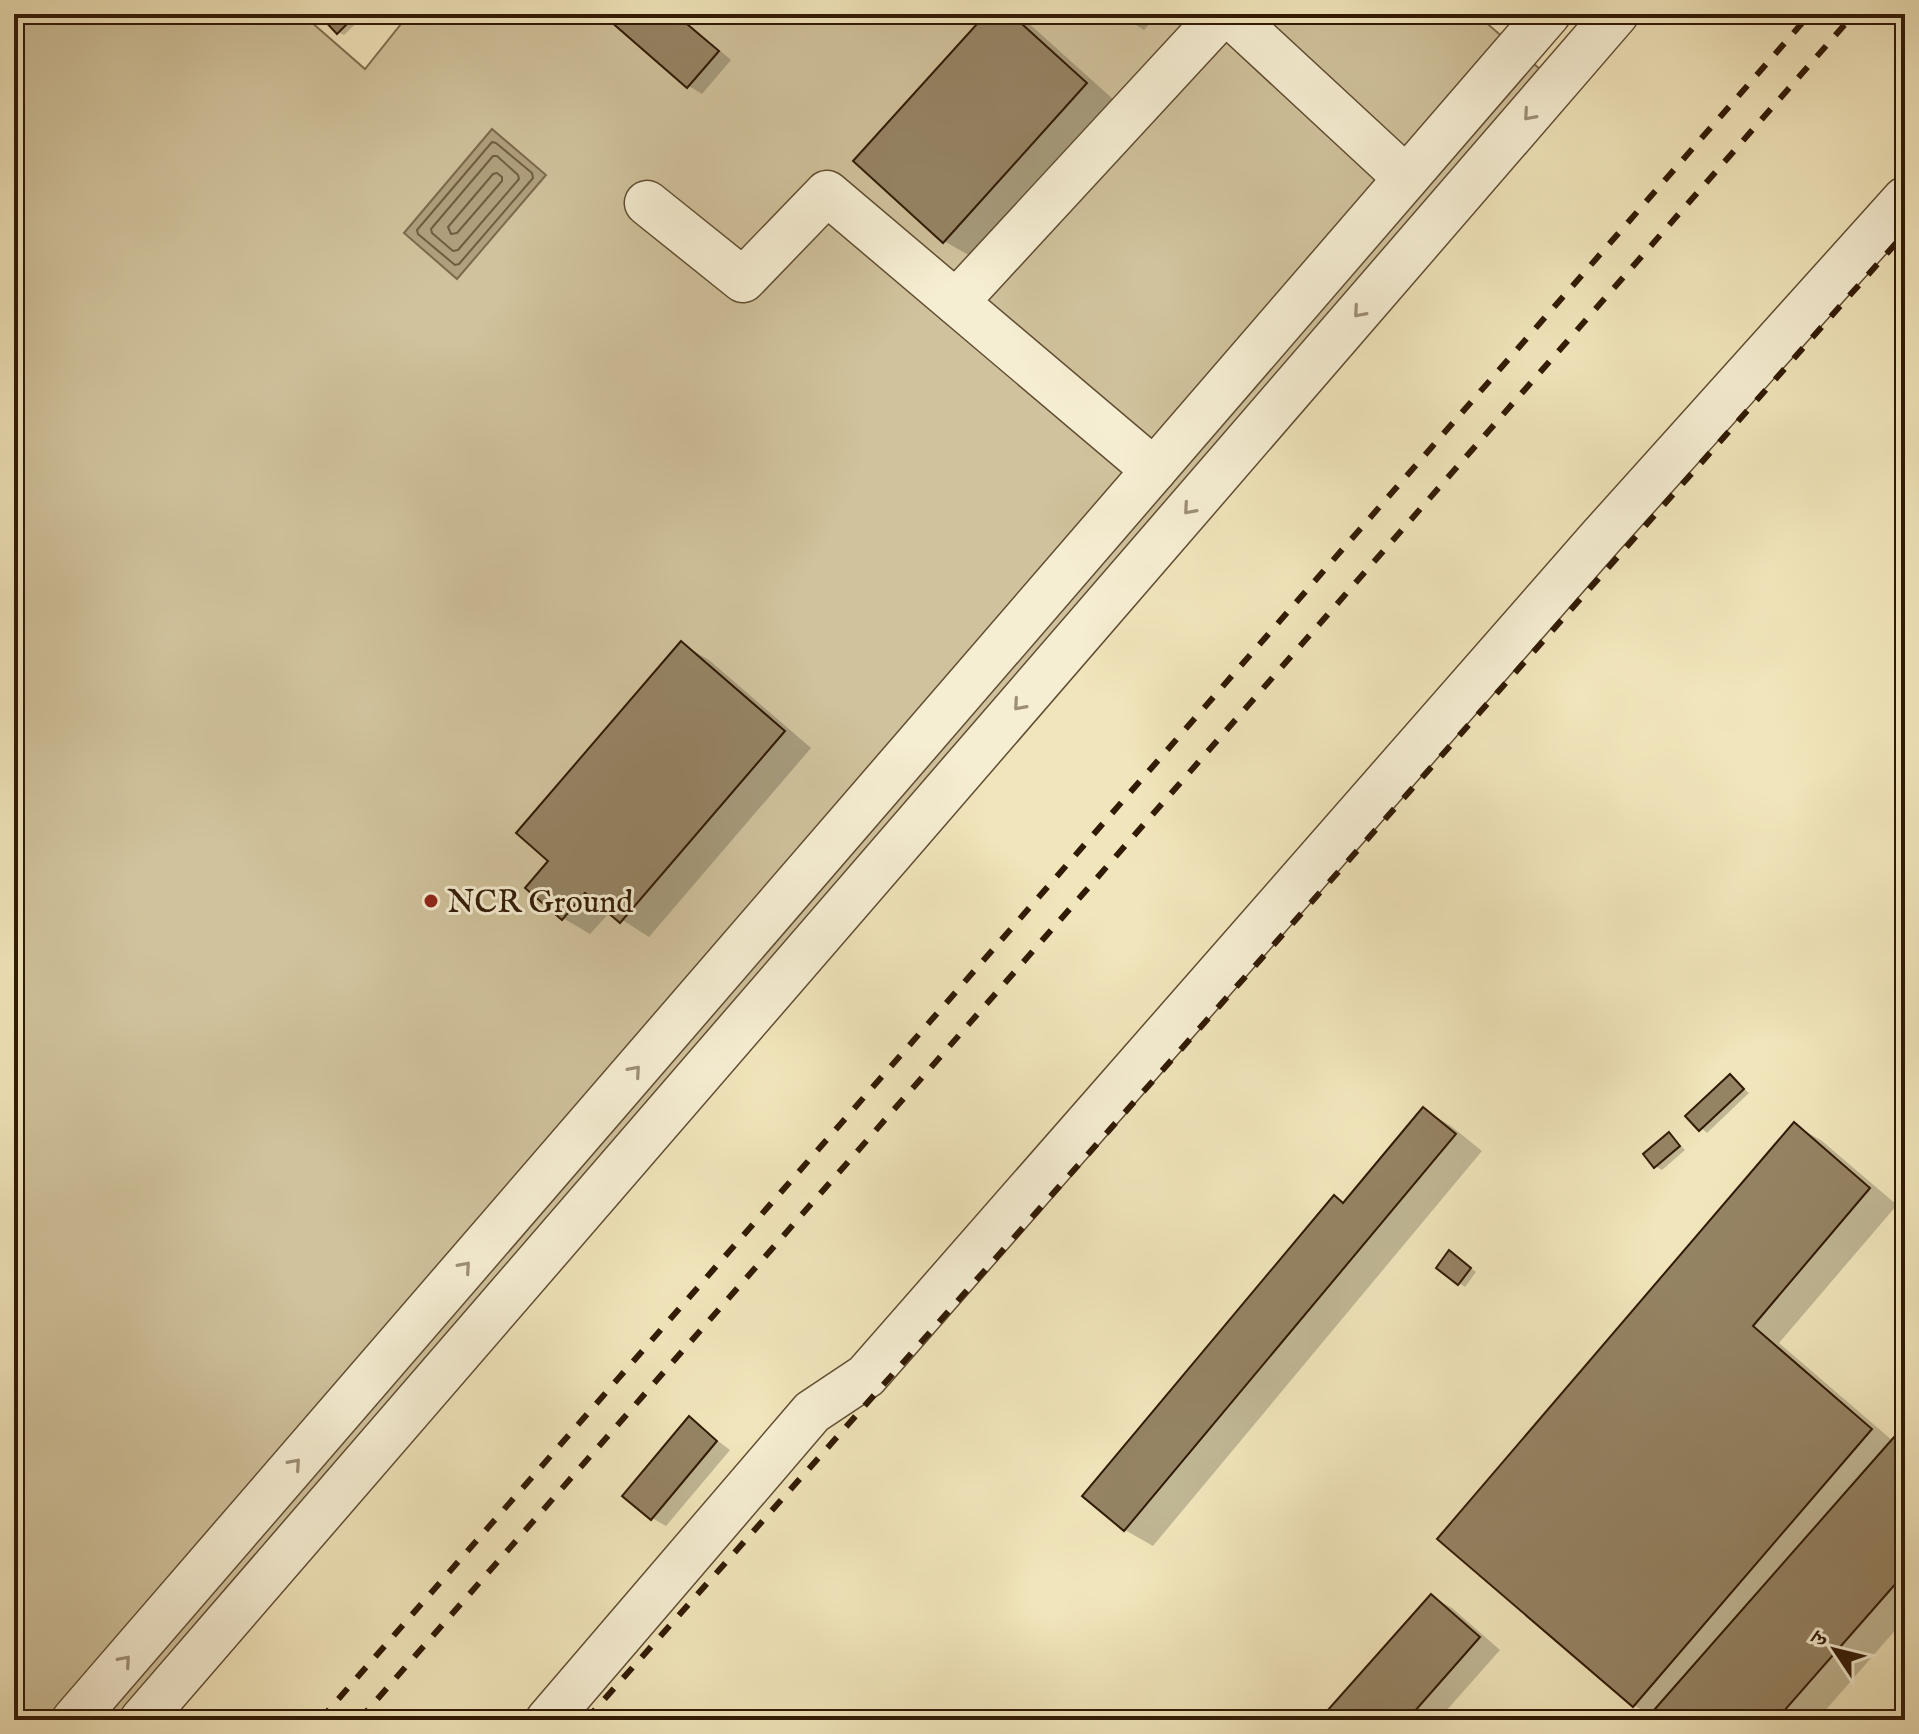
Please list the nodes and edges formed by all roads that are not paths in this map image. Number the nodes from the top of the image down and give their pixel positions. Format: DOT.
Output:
graph roads {
  1 [pos="1222,14"];
  2 [pos="1229,14"];
  3 [pos="1616,14"];
  4 [pos="1528,21"];
  5 [pos="1567,71"];
  6 [pos="1406,178"];
  7 [pos="1905,199"];
  8 [pos="647,203"];
  9 [pos="956,302"];
  10 [pos="1154,470"];
  11 [pos="74,1720"];
  12 [pos="142,1720"];
  13 [pos="548,1720"];
  1 -- 9 [label="street"];
  2 -- 6 [label="street"];
  3 -- 5 [label="street"];
  4 -- 5 [label="street"];
  4 -- 6 [label="street"];
  5 -- 12 [label="street, one-way"];
  6 -- 10 [label="street"];
  7 -- 13 [label="street"];
  8 -- 9 [label="street"];
  9 -- 10 [label="street"];
  11 -- 10 [label="street, one-way"];
}
